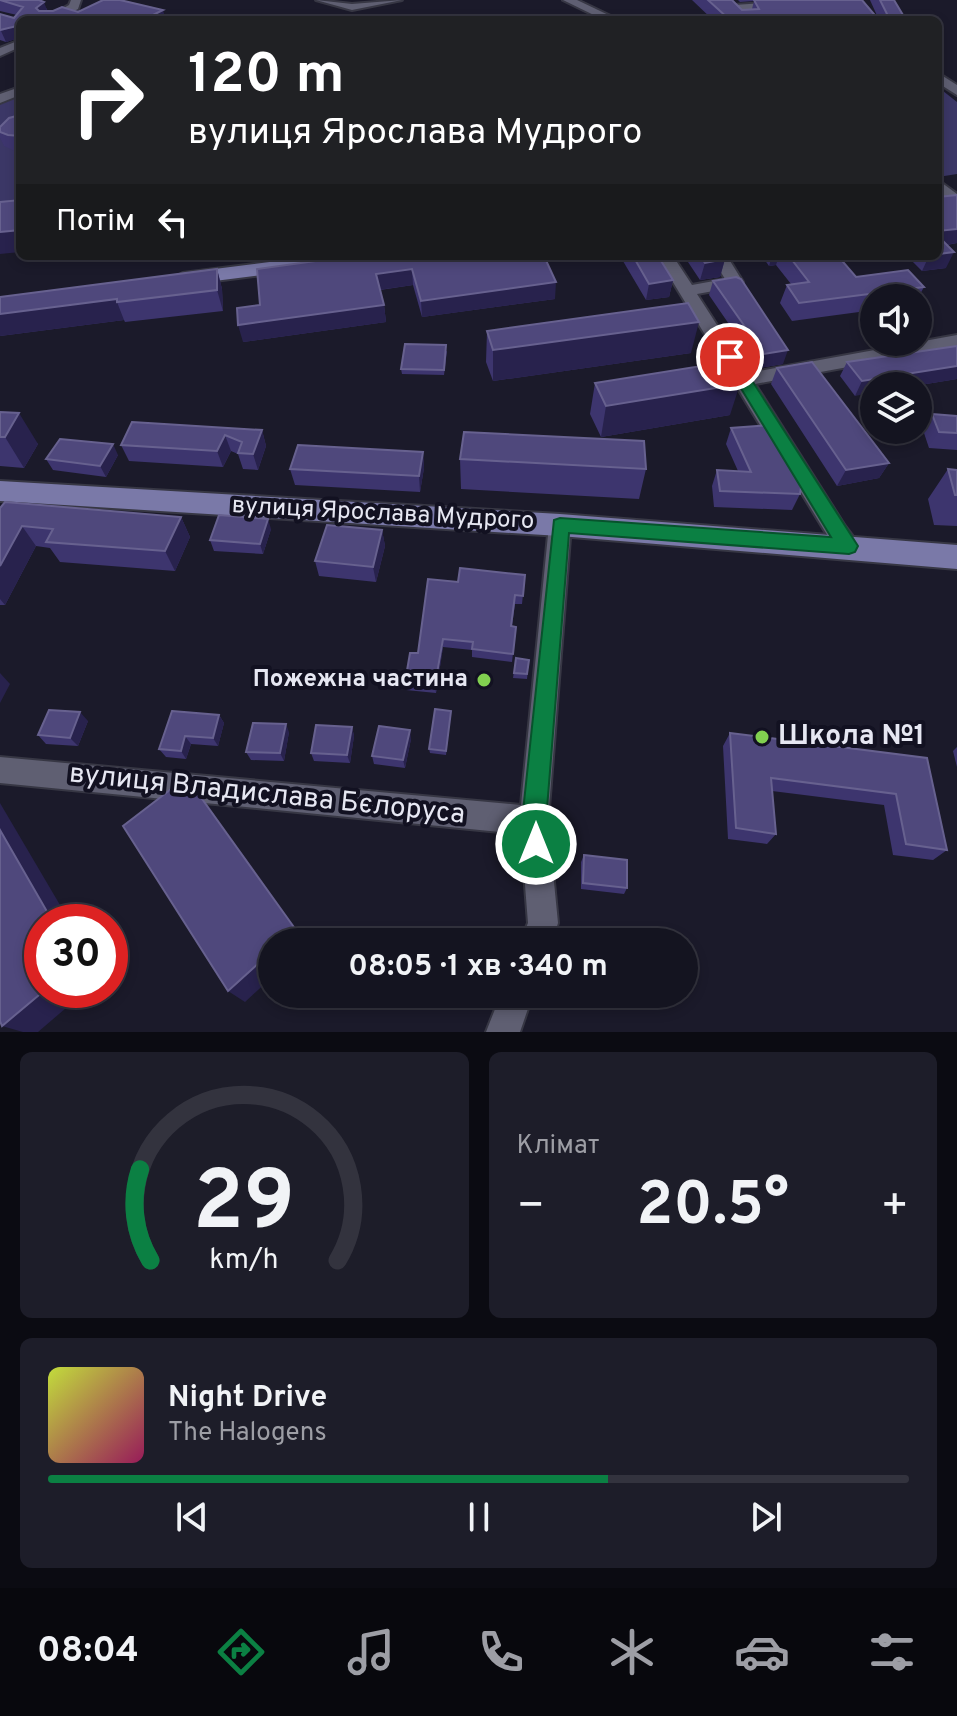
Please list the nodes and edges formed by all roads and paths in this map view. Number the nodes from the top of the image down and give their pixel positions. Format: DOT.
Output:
graph roads {
  1 [pos="76,0"];
  2 [pos="321,0"];
  3 [pos="397,0"];
  4 [pos="568,0"];
  5 [pos="593,0"];
  6 [pos="730,4"];
  7 [pos="789,4"];
  8 [pos="57,16"];
  9 [pos="605,16"];
  10 [pos="608,16"];
  11 [pos="942,188"];
  12 [pos="957,202"];
  13 [pos="334,260"];
  14 [pos="668,260"];
  15 [pos="721,260"];
  16 [pos="168,281"];
  17 [pos="687,291"];
  18 [pos="957,341"];
  19 [pos="744,380"];
  20 [pos="0,491"];
  21 [pos="560,525"];
  22 [pos="849,546"];
  23 [pos="957,557"];
  24 [pos="0,770"];
  25 [pos="534,821"];
  26 [pos="541,928"];
  27 [pos="512,1008"];
  28 [pos="503,1032"];
  1 -- 8 [label="street"];
  2 -- 3 [label="street"];
  4 -- 9 [label="street"];
  5 -- 10 [label="street"];
  6 -- 7 [label="street"];
  11 -- 12 [label="street"];
  13 -- 16 [label="main road"];
  14 -- 17 [label="street"];
  15 -- 17 [label="street"];
  17 -- 19 [label="street"];
  18 -- 19 [label="street"];
  19 -- 22 [label="street"];
  20 -- 21 [label="main road, вулиця Ярослава Мудрого"];
  21 -- 22 [label="main road, вулиця Ярослава Мудрого"];
  21 -- 25 [label="street"];
  22 -- 23 [label="main road, вулиця Ярослава Мудрого"];
  24 -- 25 [label="street, вулиця Владислава Бєлоруса"];
  25 -- 26 [label="street"];
  27 -- 28 [label="street"];
}
